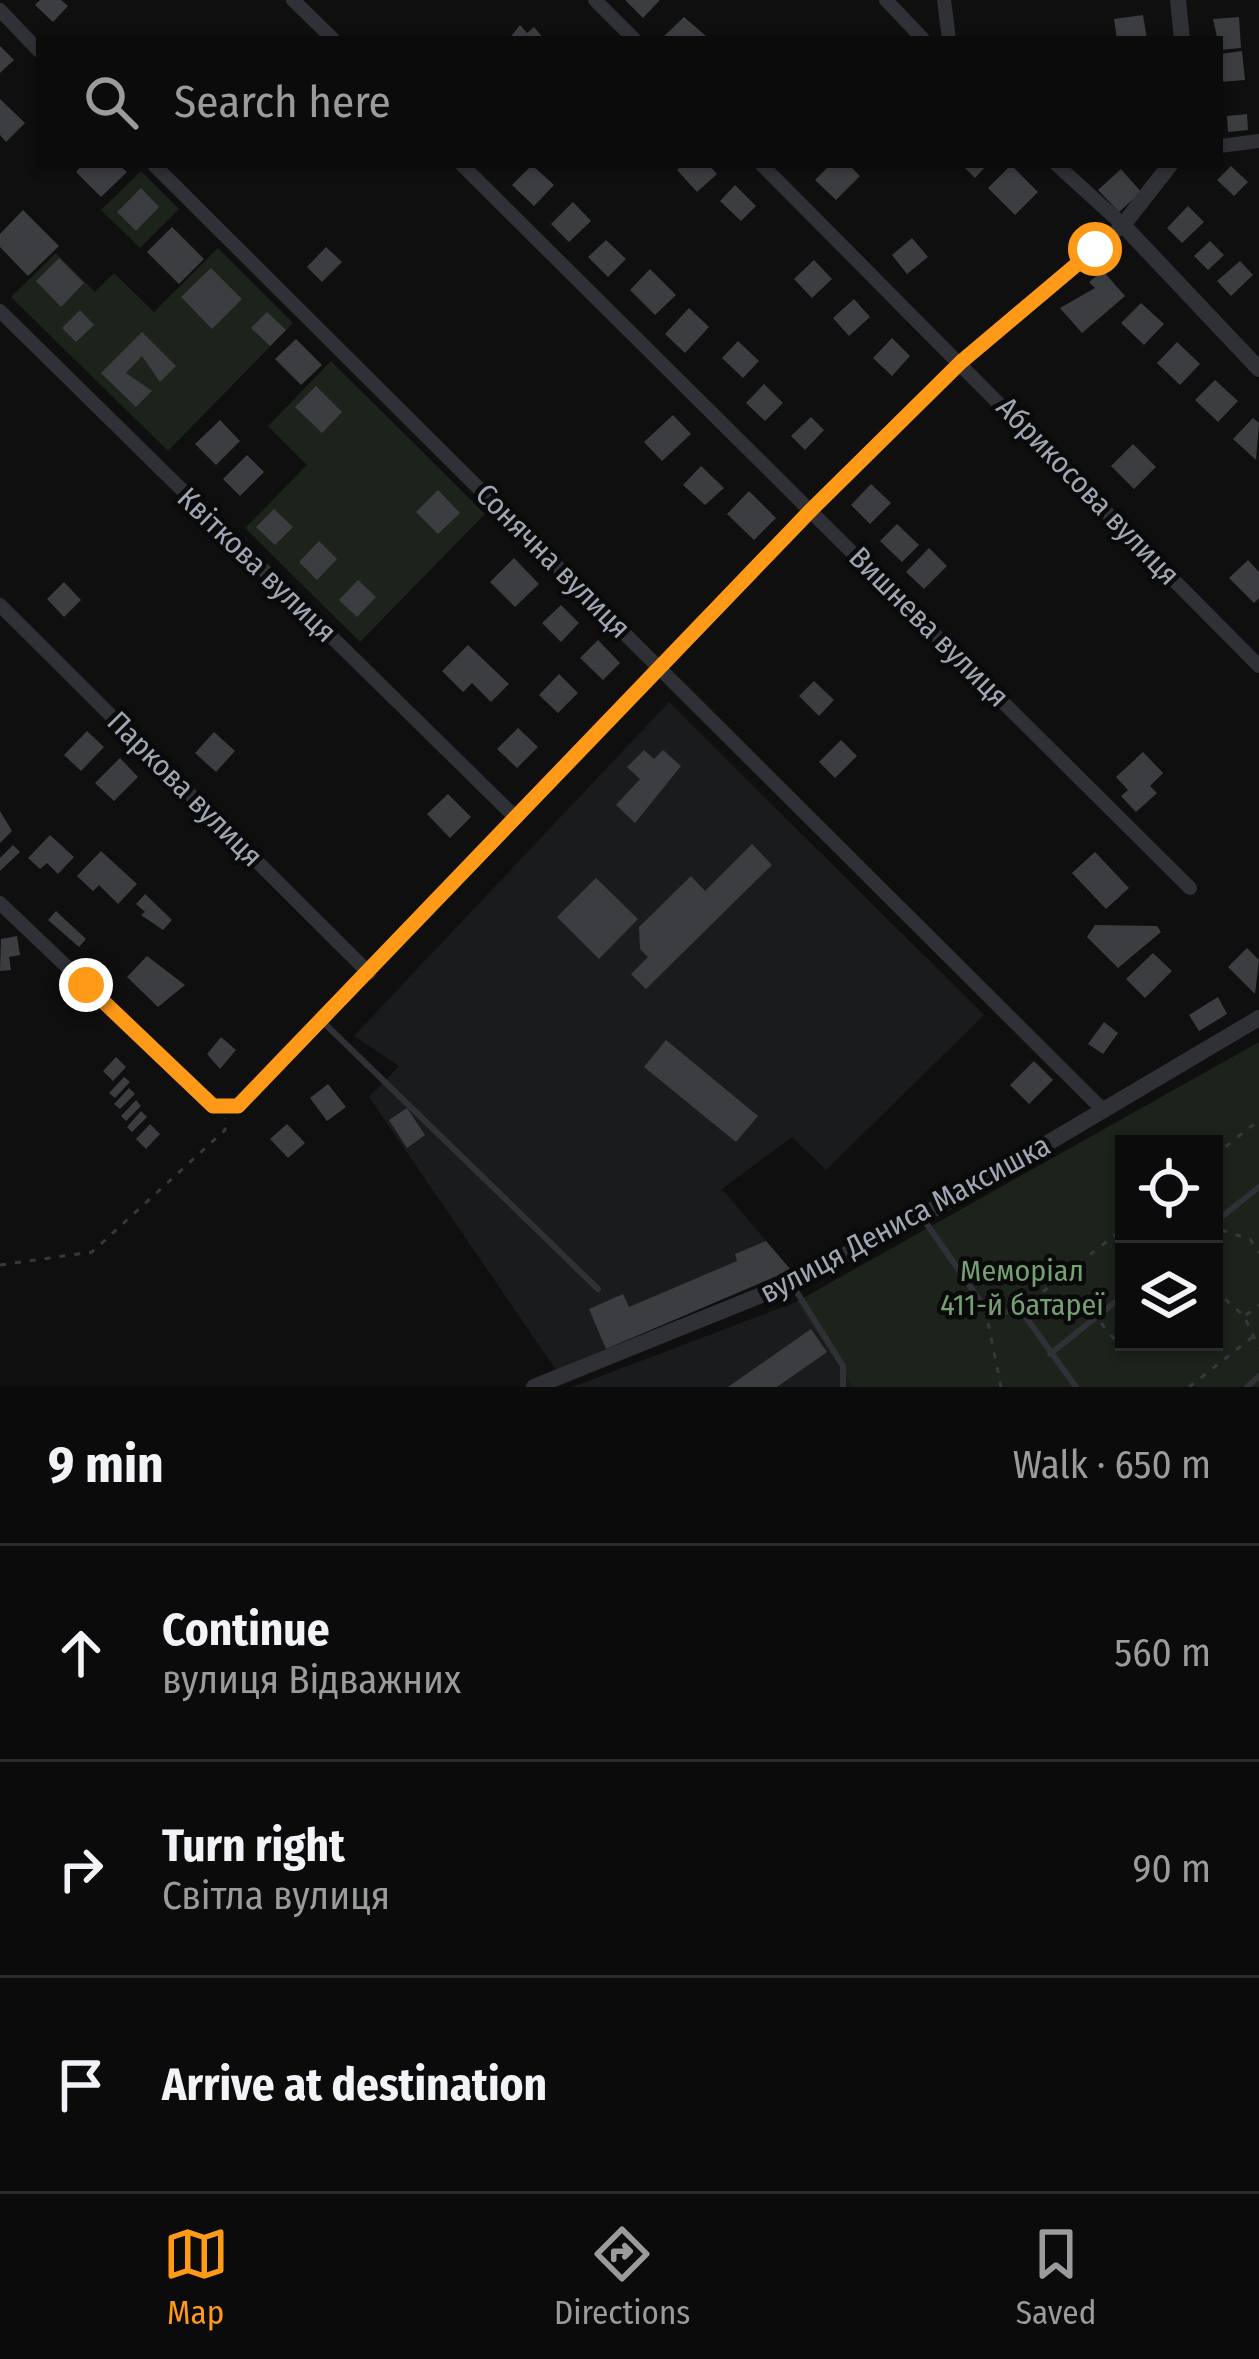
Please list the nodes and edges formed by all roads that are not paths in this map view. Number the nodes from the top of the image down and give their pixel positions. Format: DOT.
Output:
graph roads {
  1 [pos="293,0"];
  2 [pos="595,0"];
  3 [pos="886,0"];
  4 [pos="944,0"];
  5 [pos="1178,0"];
  6 [pos="0,10"];
  7 [pos="330,36"];
  8 [pos="631,36"];
  9 [pos="920,36"];
  10 [pos="949,36"];
  11 [pos="1182,36"];
  12 [pos="36,48"];
  13 [pos="1259,141"];
  14 [pos="1223,146"];
  15 [pos="157,168"];
  16 [pos="465,168"];
  17 [pos="765,168"];
  18 [pos="1060,168"];
  19 [pos="1168,168"];
  20 [pos="1124,225"];
  21 [pos="0,310"];
  22 [pos="961,362"];
  23 [pos="1257,363"];
  24 [pos="812,509"];
  25 [pos="0,605"];
  26 [pos="658,665"];
  27 [pos="1259,666"];
  28 [pos="516,818"];
  29 [pos="1190,888"];
  30 [pos="0,902"];
  31 [pos="369,973"];
  32 [pos="1259,1018"];
  33 [pos="322,1021"];
  34 [pos="1104,1111"];
  35 [pos="1259,1187"];
  36 [pos="922,1216"];
  37 [pos="1223,1217"];
  38 [pos="791,1283"];
  39 [pos="598,1289"];
  40 [pos="1115,1302"];
  41 [pos="1050,1354"];
  42 [pos="1259,1376"];
  43 [pos="534,1387"];
  44 [pos="843,1387"];
  45 [pos="1076,1387"];
  46 [pos="1246,1387"];
  1 -- 7 [label="street"];
  2 -- 8 [label="street"];
  3 -- 9 [label="street"];
  4 -- 10 [label="street"];
  5 -- 11 [label="street"];
  6 -- 12 [label="street"];
  13 -- 14 [label="street"];
  15 -- 26 [label="street, Сонячна вулиця"];
  16 -- 24 [label="street, Вишнева вулиця"];
  17 -- 22 [label="street, Абрикосова вулиця"];
  18 -- 20 [label="street"];
  19 -- 20 [label="street"];
  20 -- 22 [label="street"];
  20 -- 23 [label="street"];
  21 -- 28 [label="street, Квіткова вулиця"];
  22 -- 24 [label="street"];
  22 -- 27 [label="street, Абрикосова вулиця"];
  24 -- 26 [label="street"];
  24 -- 29 [label="street, Вишнева вулиця"];
  25 -- 31 [label="street, Паркова вулиця"];
  26 -- 28 [label="street"];
  26 -- 34 [label="street, Сонячна вулиця"];
  28 -- 31 [label="street"];
  30 -- 33 [label="street"];
  31 -- 33 [label="street"];
  32 -- 34 [label="street, вулиця Дениса Максишка"];
  33 -- 39 [label="lane"];
  34 -- 36 [label="street, вулиця Дениса Максишка"];
  35 -- 37 [label="lane"];
  36 -- 38 [label="street, вулиця Дениса Максишка"];
  36 -- 41 [label="lane"];
  38 -- 43 [label="street, вулиця Дениса Максишка"];
  38 -- 44 [label="lane"];
  40 -- 41 [label="lane"];
  41 -- 45 [label="lane"];
  42 -- 46 [label="lane"];
}
